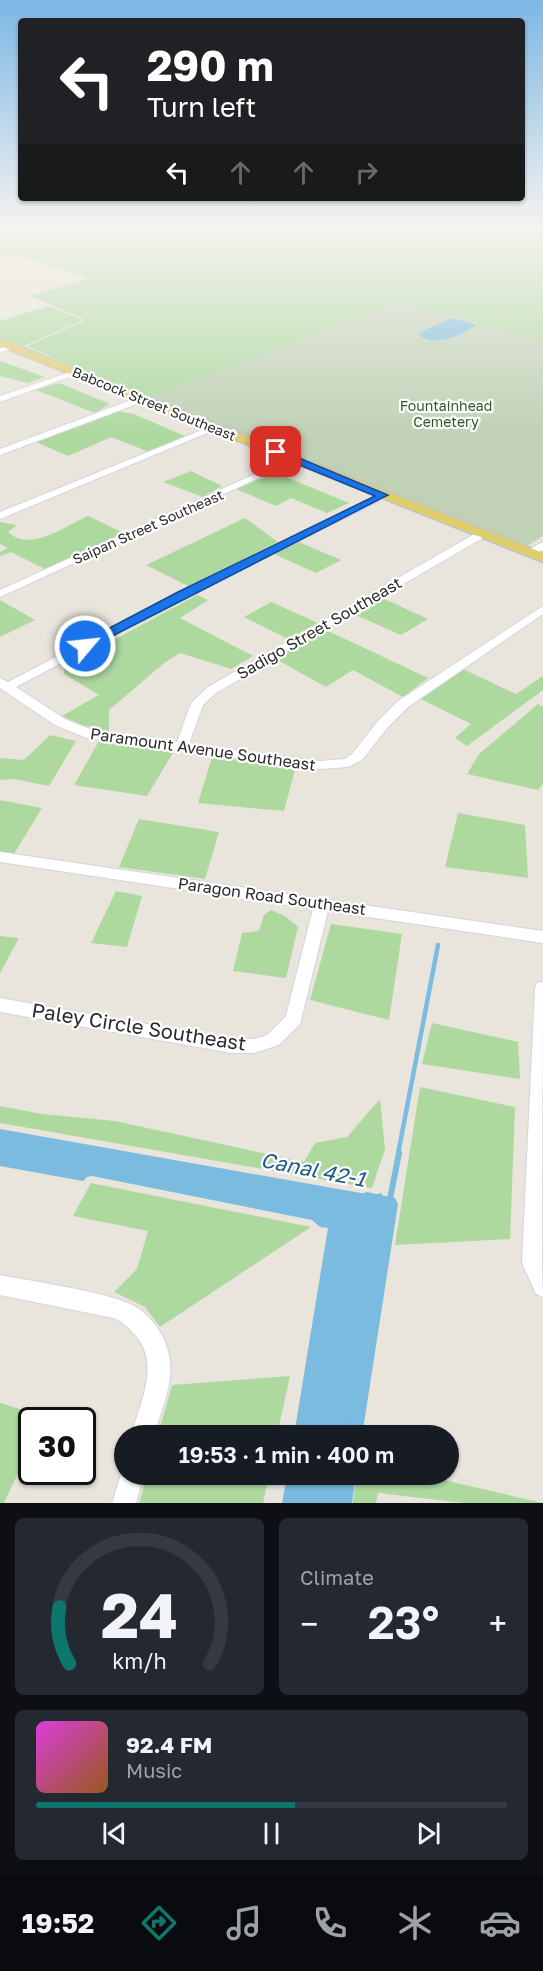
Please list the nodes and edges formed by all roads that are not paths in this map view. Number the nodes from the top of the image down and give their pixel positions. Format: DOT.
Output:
graph roads {
  1 [pos="4,346"];
  2 [pos="76,373"];
  3 [pos="0,399"];
  4 [pos="142,399"];
  5 [pos="215,428"];
  6 [pos="0,452"];
  7 [pos="295,459"];
  8 [pos="383,495"];
  9 [pos="0,516"];
  10 [pos="482,534"];
  11 [pos="543,545"];
  12 [pos="530,553"];
  13 [pos="543,558"];
  14 [pos="0,594"];
  15 [pos="543,609"];
  16 [pos="4,685"];
  17 [pos="182,746"];
  18 [pos="0,857"];
  19 [pos="322,904"];
  20 [pos="543,937"];
  21 [pos="543,988"];
  22 [pos="0,1005"];
  23 [pos="540,1094"];
  24 [pos="0,1285"];
  25 [pos="543,1287"];
  26 [pos="145,1425"];
  27 [pos="129,1485"];
  28 [pos="124,1503"];
  1 -- 2 [label="main road, Babcock Street Southeast"];
  2 -- 3 [label="street"];
  2 -- 4 [label="main road, Babcock Street Southeast"];
  4 -- 5 [label="main road, Babcock Street Southeast"];
  4 -- 6 [label="street"];
  5 -- 7 [label="main road, Babcock Street Southeast"];
  5 -- 9 [label="street"];
  7 -- 8 [label="main road, Babcock Street Southeast"];
  7 -- 14 [label="street, Saipan Street Southeast"];
  8 -- 10 [label="main road, Babcock Street Southeast"];
  8 -- 16 [label="street"];
  10 -- 12 [label="main road, Babcock Street Southeast"];
  10 -- 17 [label="street, Sadigo Street Southeast"];
  11 -- 12 [label="street"];
  12 -- 13 [label="main road, Babcock Street Southeast"];
  15 -- 17 [label="street, Paramount Avenue Southeast"];
  16 -- 17 [label="street, Paramount Avenue Southeast"];
  18 -- 19 [label="street, Paragon Road Southeast"];
  19 -- 20 [label="street, Paragon Road Southeast"];
  19 -- 22 [label="street, Paley Circle Southeast"];
  21 -- 23 [label="street"];
  23 -- 25 [label="street"];
  24 -- 26 [label="street"];
  27 -- 28 [label="street"];
}
